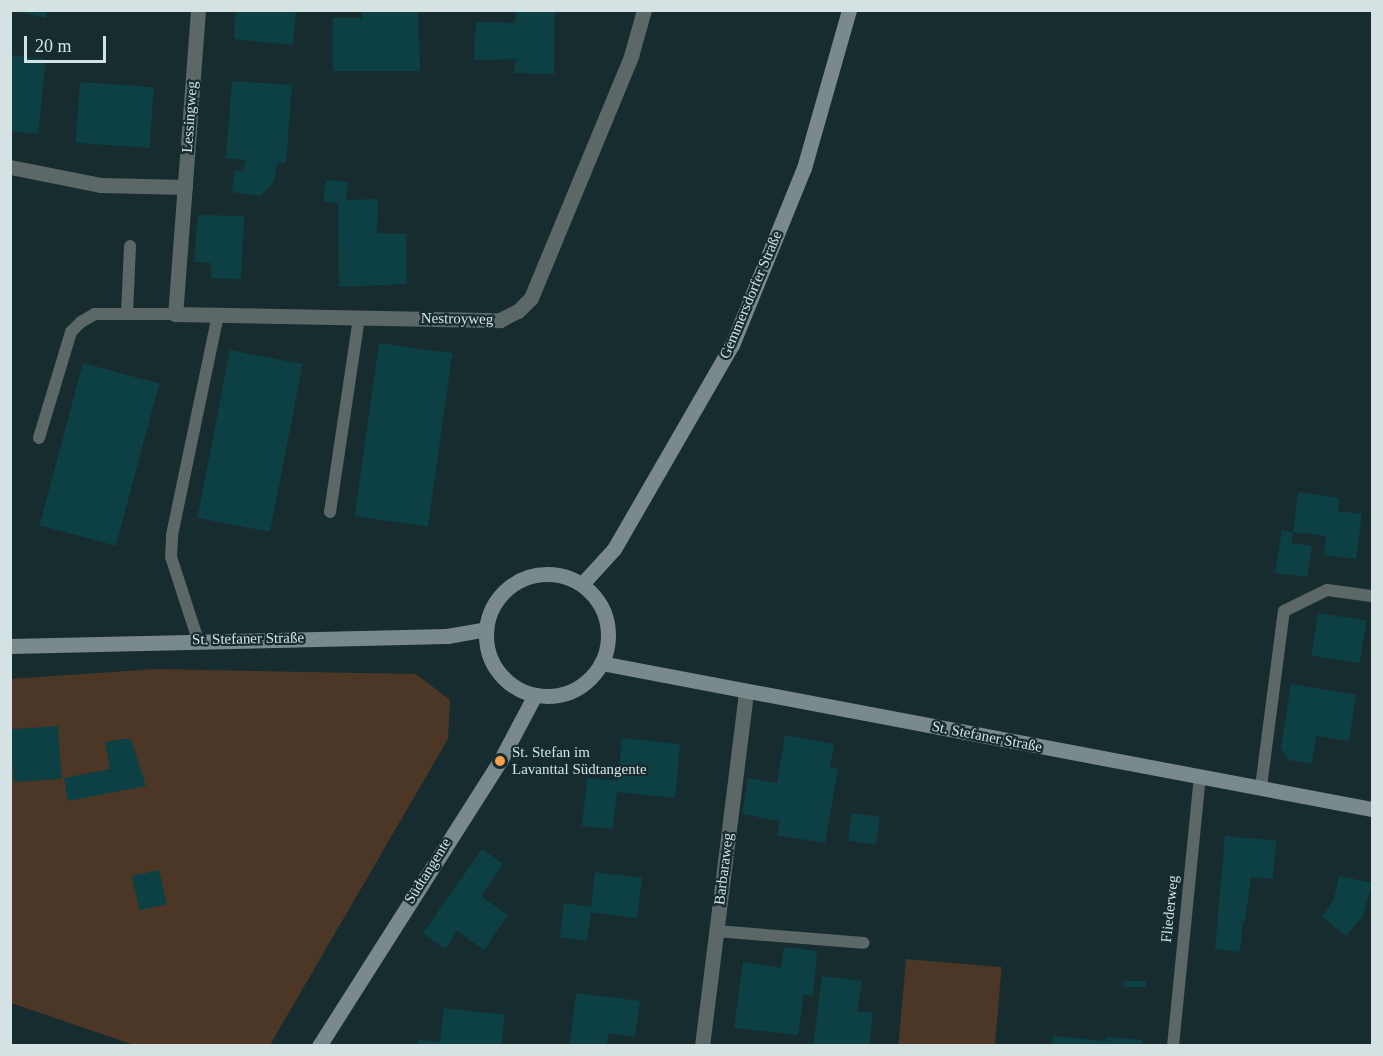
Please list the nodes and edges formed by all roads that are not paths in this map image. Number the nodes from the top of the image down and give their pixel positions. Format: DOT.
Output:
graph roads {
  1 [pos="198,10"];
  2 [pos="644,10"];
  3 [pos="849,10"];
  4 [pos="10,167"];
  5 [pos="185,187"];
  6 [pos="130,246"];
  7 [pos="126,313"];
  8 [pos="175,314"];
  9 [pos="218,315"];
  10 [pos="359,317"];
  11 [pos="39,438"];
  12 [pos="330,512"];
  13 [pos="582,585"];
  14 [pos="1372,596"];
  15 [pos="486,629"];
  16 [pos="198,640"];
  17 [pos="10,646"];
  18 [pos="601,663"];
  19 [pos="746,692"];
  20 [pos="535,695"];
  21 [pos="1200,777"];
  22 [pos="1261,788"];
  23 [pos="1372,809"];
  24 [pos="716,931"];
  25 [pos="864,943"];
  26 [pos="319,1046"];
  27 [pos="702,1046"];
  28 [pos="1173,1046"];
  1 -- 5 [label="street, Lessingweg"];
  2 -- 10 [label="street, Nestroyweg"];
  3 -- 13 [label="main road, Gemmersdorfer Straße"];
  4 -- 5 [label="street"];
  5 -- 8 [label="street, Lessingweg"];
  6 -- 7 [label="lane"];
  7 -- 8 [label="lane"];
  7 -- 11 [label="lane"];
  8 -- 9 [label="street, Nestroyweg"];
  9 -- 10 [label="street, Nestroyweg"];
  9 -- 16 [label="lane"];
  10 -- 12 [label="lane"];
  13 -- 15 [label="main road"];
  13 -- 18 [label="main road"];
  14 -- 22 [label="lane"];
  15 -- 16 [label="main road, St. Stefaner Straße"];
  15 -- 20 [label="main road"];
  16 -- 17 [label="main road, St. Stefaner Straße"];
  18 -- 19 [label="main road, St. Stefaner Straße"];
  18 -- 20 [label="main road"];
  19 -- 21 [label="main road, St. Stefaner Straße"];
  19 -- 24 [label="street, Barbaraweg"];
  20 -- 26 [label="main road, Südtangente"];
  21 -- 22 [label="main road, St. Stefaner Straße"];
  21 -- 28 [label="lane, Fliederweg"];
  22 -- 23 [label="main road, St. Stefaner Straße"];
  24 -- 25 [label="lane"];
  24 -- 27 [label="street, Barbaraweg"];
}
